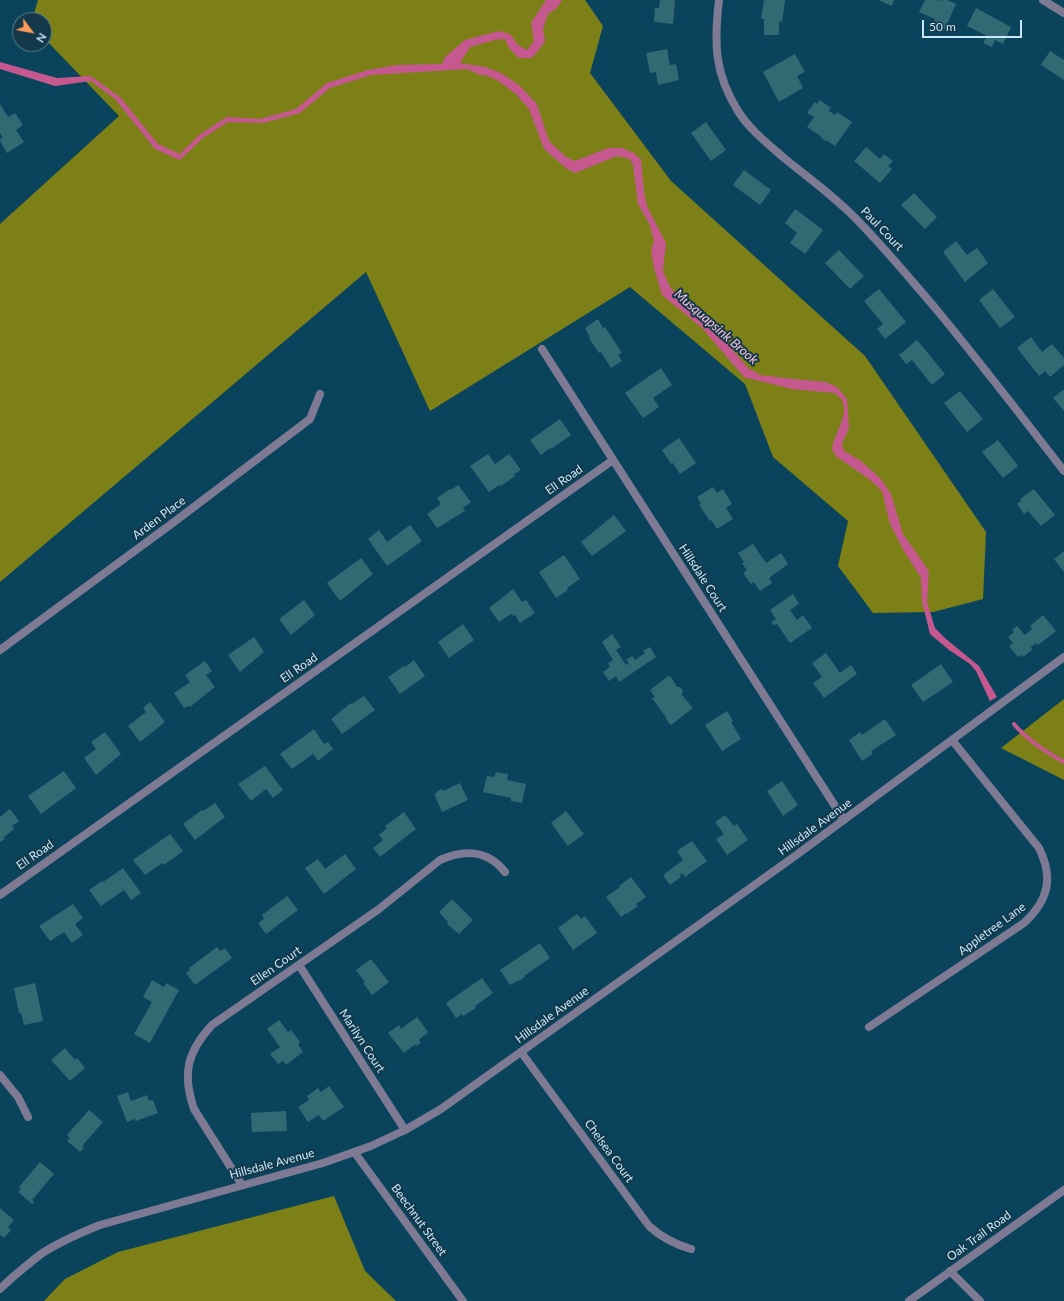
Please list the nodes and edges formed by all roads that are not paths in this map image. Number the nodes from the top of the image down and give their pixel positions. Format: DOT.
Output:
graph roads {
  1 [pos="719,0"];
  2 [pos="1044,0"];
  3 [pos="1064,13"];
  4 [pos="542,349"];
  5 [pos="320,394"];
  6 [pos="613,460"];
  7 [pos="1064,471"];
  8 [pos="0,650"];
  9 [pos="1064,657"];
  10 [pos="952,740"];
  11 [pos="844,820"];
  12 [pos="505,872"];
  13 [pos="0,895"];
  14 [pos="299,965"];
  15 [pos="870,1027"];
  16 [pos="521,1052"];
  17 [pos="0,1075"];
  18 [pos="28,1117"];
  19 [pos="405,1130"];
  20 [pos="355,1153"];
  21 [pos="242,1185"];
  22 [pos="1064,1190"];
  23 [pos="691,1249"];
  24 [pos="950,1271"];
  25 [pos="0,1288"];
  26 [pos="464,1301"];
  27 [pos="909,1301"];
  28 [pos="980,1301"];
  1 -- 7 [label="street, Paul Court"];
  2 -- 3 [label="street"];
  4 -- 6 [label="street, Hillsdale Court"];
  5 -- 8 [label="street, Arden Place"];
  6 -- 11 [label="street, Hillsdale Court"];
  6 -- 13 [label="street, Ell Road"];
  9 -- 10 [label="street, Hillsdale Avenue"];
  10 -- 11 [label="street, Hillsdale Avenue"];
  10 -- 15 [label="street, Appletree Lane"];
  11 -- 16 [label="street, Hillsdale Avenue"];
  12 -- 14 [label="street, Ellen Court"];
  14 -- 19 [label="street, Marilyn Court"];
  14 -- 21 [label="street, Ellen Court"];
  16 -- 19 [label="street, Hillsdale Avenue"];
  16 -- 23 [label="street, Chelsea Court"];
  17 -- 18 [label="street"];
  19 -- 20 [label="street, Hillsdale Avenue"];
  20 -- 21 [label="street, Hillsdale Avenue"];
  20 -- 26 [label="street, Beechnut Street"];
  21 -- 25 [label="street, Hillsdale Avenue"];
  22 -- 24 [label="street, Oak Trail Road"];
  24 -- 27 [label="street, Oak Trail Road"];
  24 -- 28 [label="street"];
}
